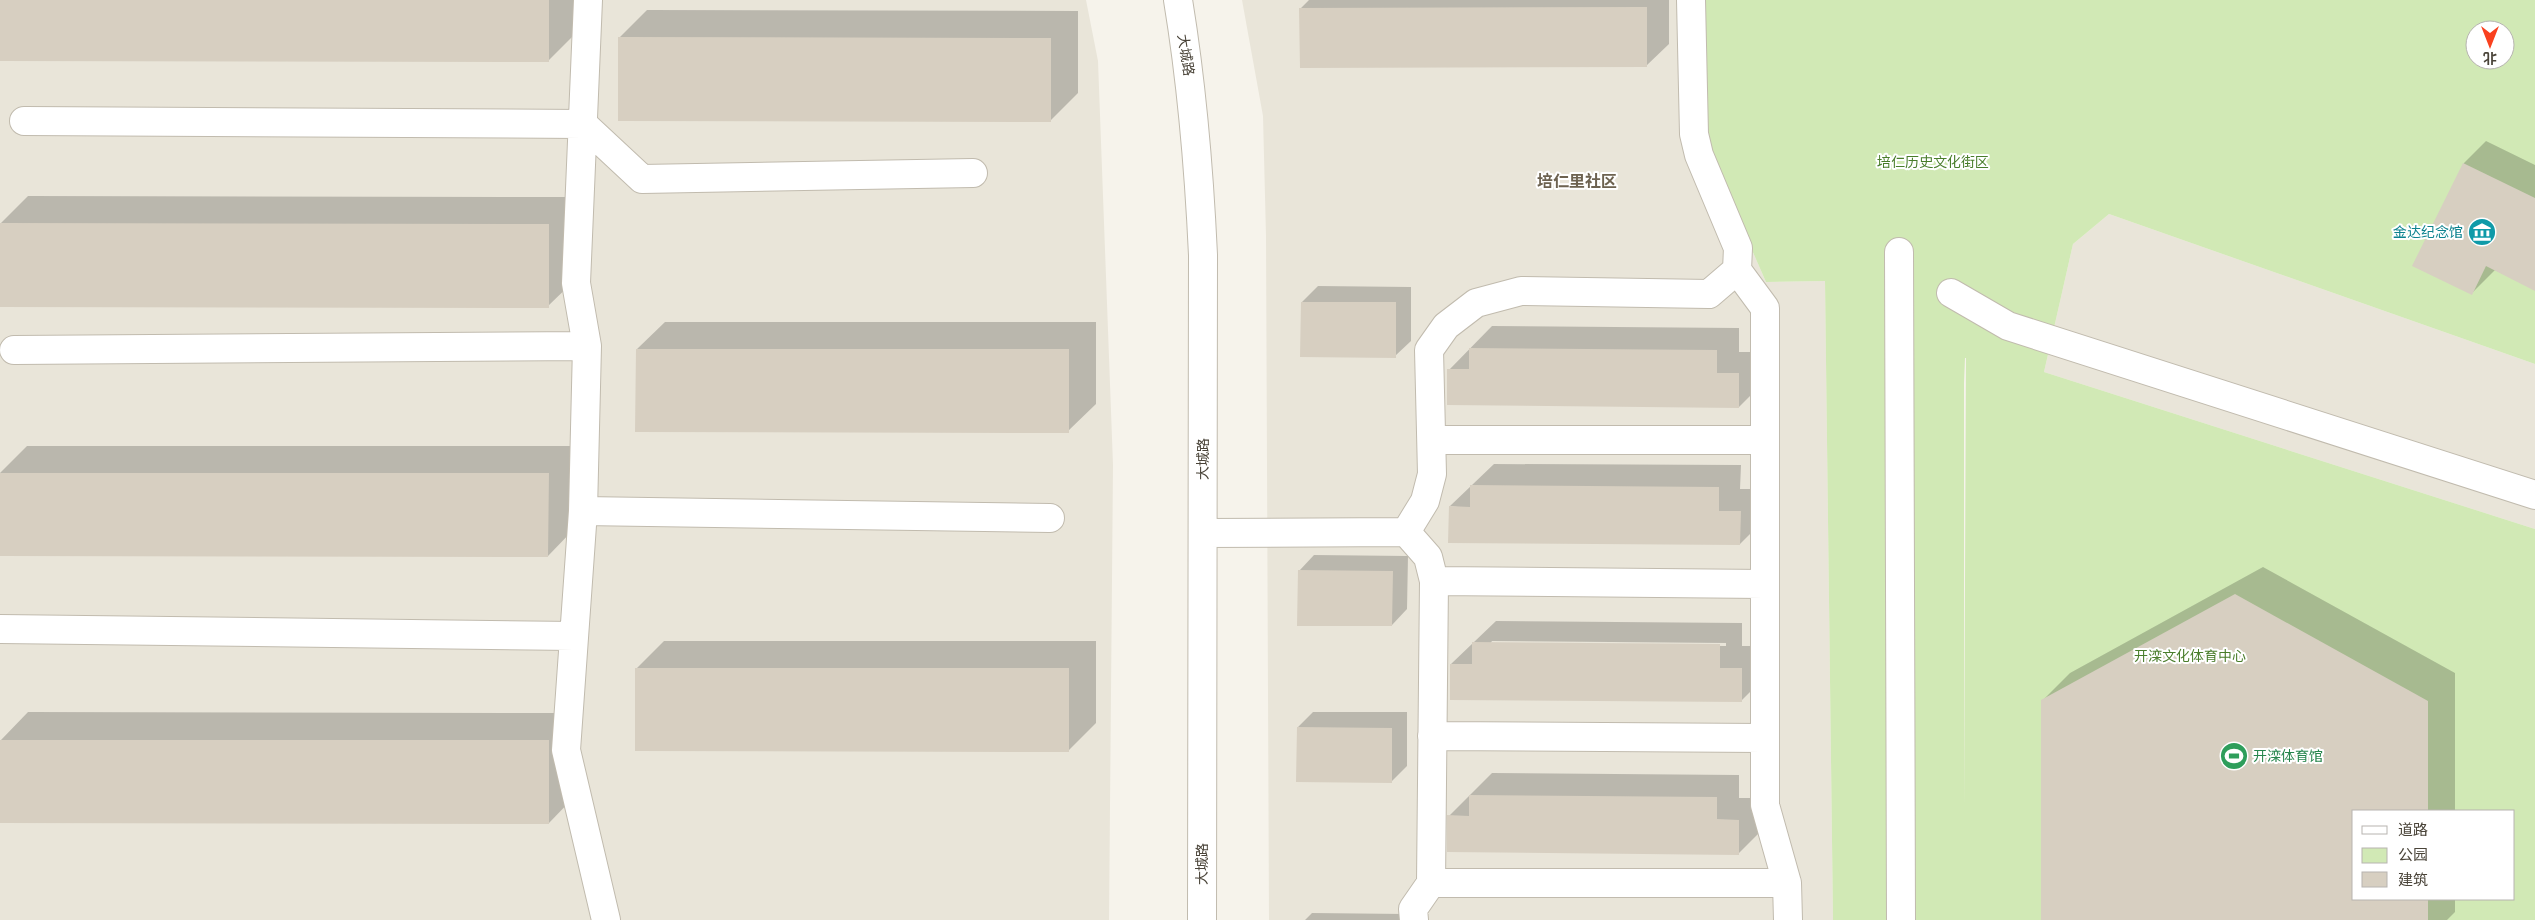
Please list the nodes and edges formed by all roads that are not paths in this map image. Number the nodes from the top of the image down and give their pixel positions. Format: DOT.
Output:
graph roads {
  1 [pos="588,0"];
  2 [pos="1178,0"];
  3 [pos="1691,0"];
  4 [pos="24,121"];
  5 [pos="583,124"];
  6 [pos="973,173"];
  7 [pos="1899,252"];
  8 [pos="1736,270"];
  9 [pos="1951,293"];
  10 [pos="588,346"];
  11 [pos="14,350"];
  12 [pos="1433,440"];
  13 [pos="1764,440"];
  14 [pos="2535,495"];
  15 [pos="583,511"];
  16 [pos="1050,518"];
  17 [pos="1203,532"];
  18 [pos="1406,532"];
  19 [pos="1434,581"];
  20 [pos="1764,584"];
  21 [pos="0,629"];
  22 [pos="574,636"];
  23 [pos="1432,736"];
  24 [pos="1763,738"];
  25 [pos="1431,883"];
  26 [pos="1788,883"];
  27 [pos="606,920"];
  28 [pos="1202,920"];
  29 [pos="1414,920"];
  30 [pos="1788,920"];
  31 [pos="1901,920"];
  1 -- 5 [label="street"];
  2 -- 17 [label="street, 大城路"];
  3 -- 8 [label="street"];
  4 -- 5 [label="street"];
  5 -- 6 [label="street"];
  5 -- 10 [label="street"];
  7 -- 31 [label="street"];
  8 -- 12 [label="street"];
  8 -- 13 [label="street"];
  9 -- 14 [label="street"];
  10 -- 11 [label="street"];
  10 -- 15 [label="street"];
  12 -- 13 [label="street"];
  12 -- 18 [label="street"];
  13 -- 20 [label="street"];
  15 -- 16 [label="street"];
  15 -- 22 [label="street"];
  17 -- 18 [label="street"];
  17 -- 28 [label="street, 大城路"];
  18 -- 19 [label="street"];
  19 -- 20 [label="street"];
  19 -- 23 [label="street"];
  20 -- 24 [label="street"];
  21 -- 22 [label="street"];
  22 -- 27 [label="street"];
  23 -- 24 [label="street"];
  23 -- 25 [label="street"];
  24 -- 26 [label="street"];
  25 -- 26 [label="street"];
  25 -- 29 [label="street"];
  26 -- 30 [label="street"];
}
